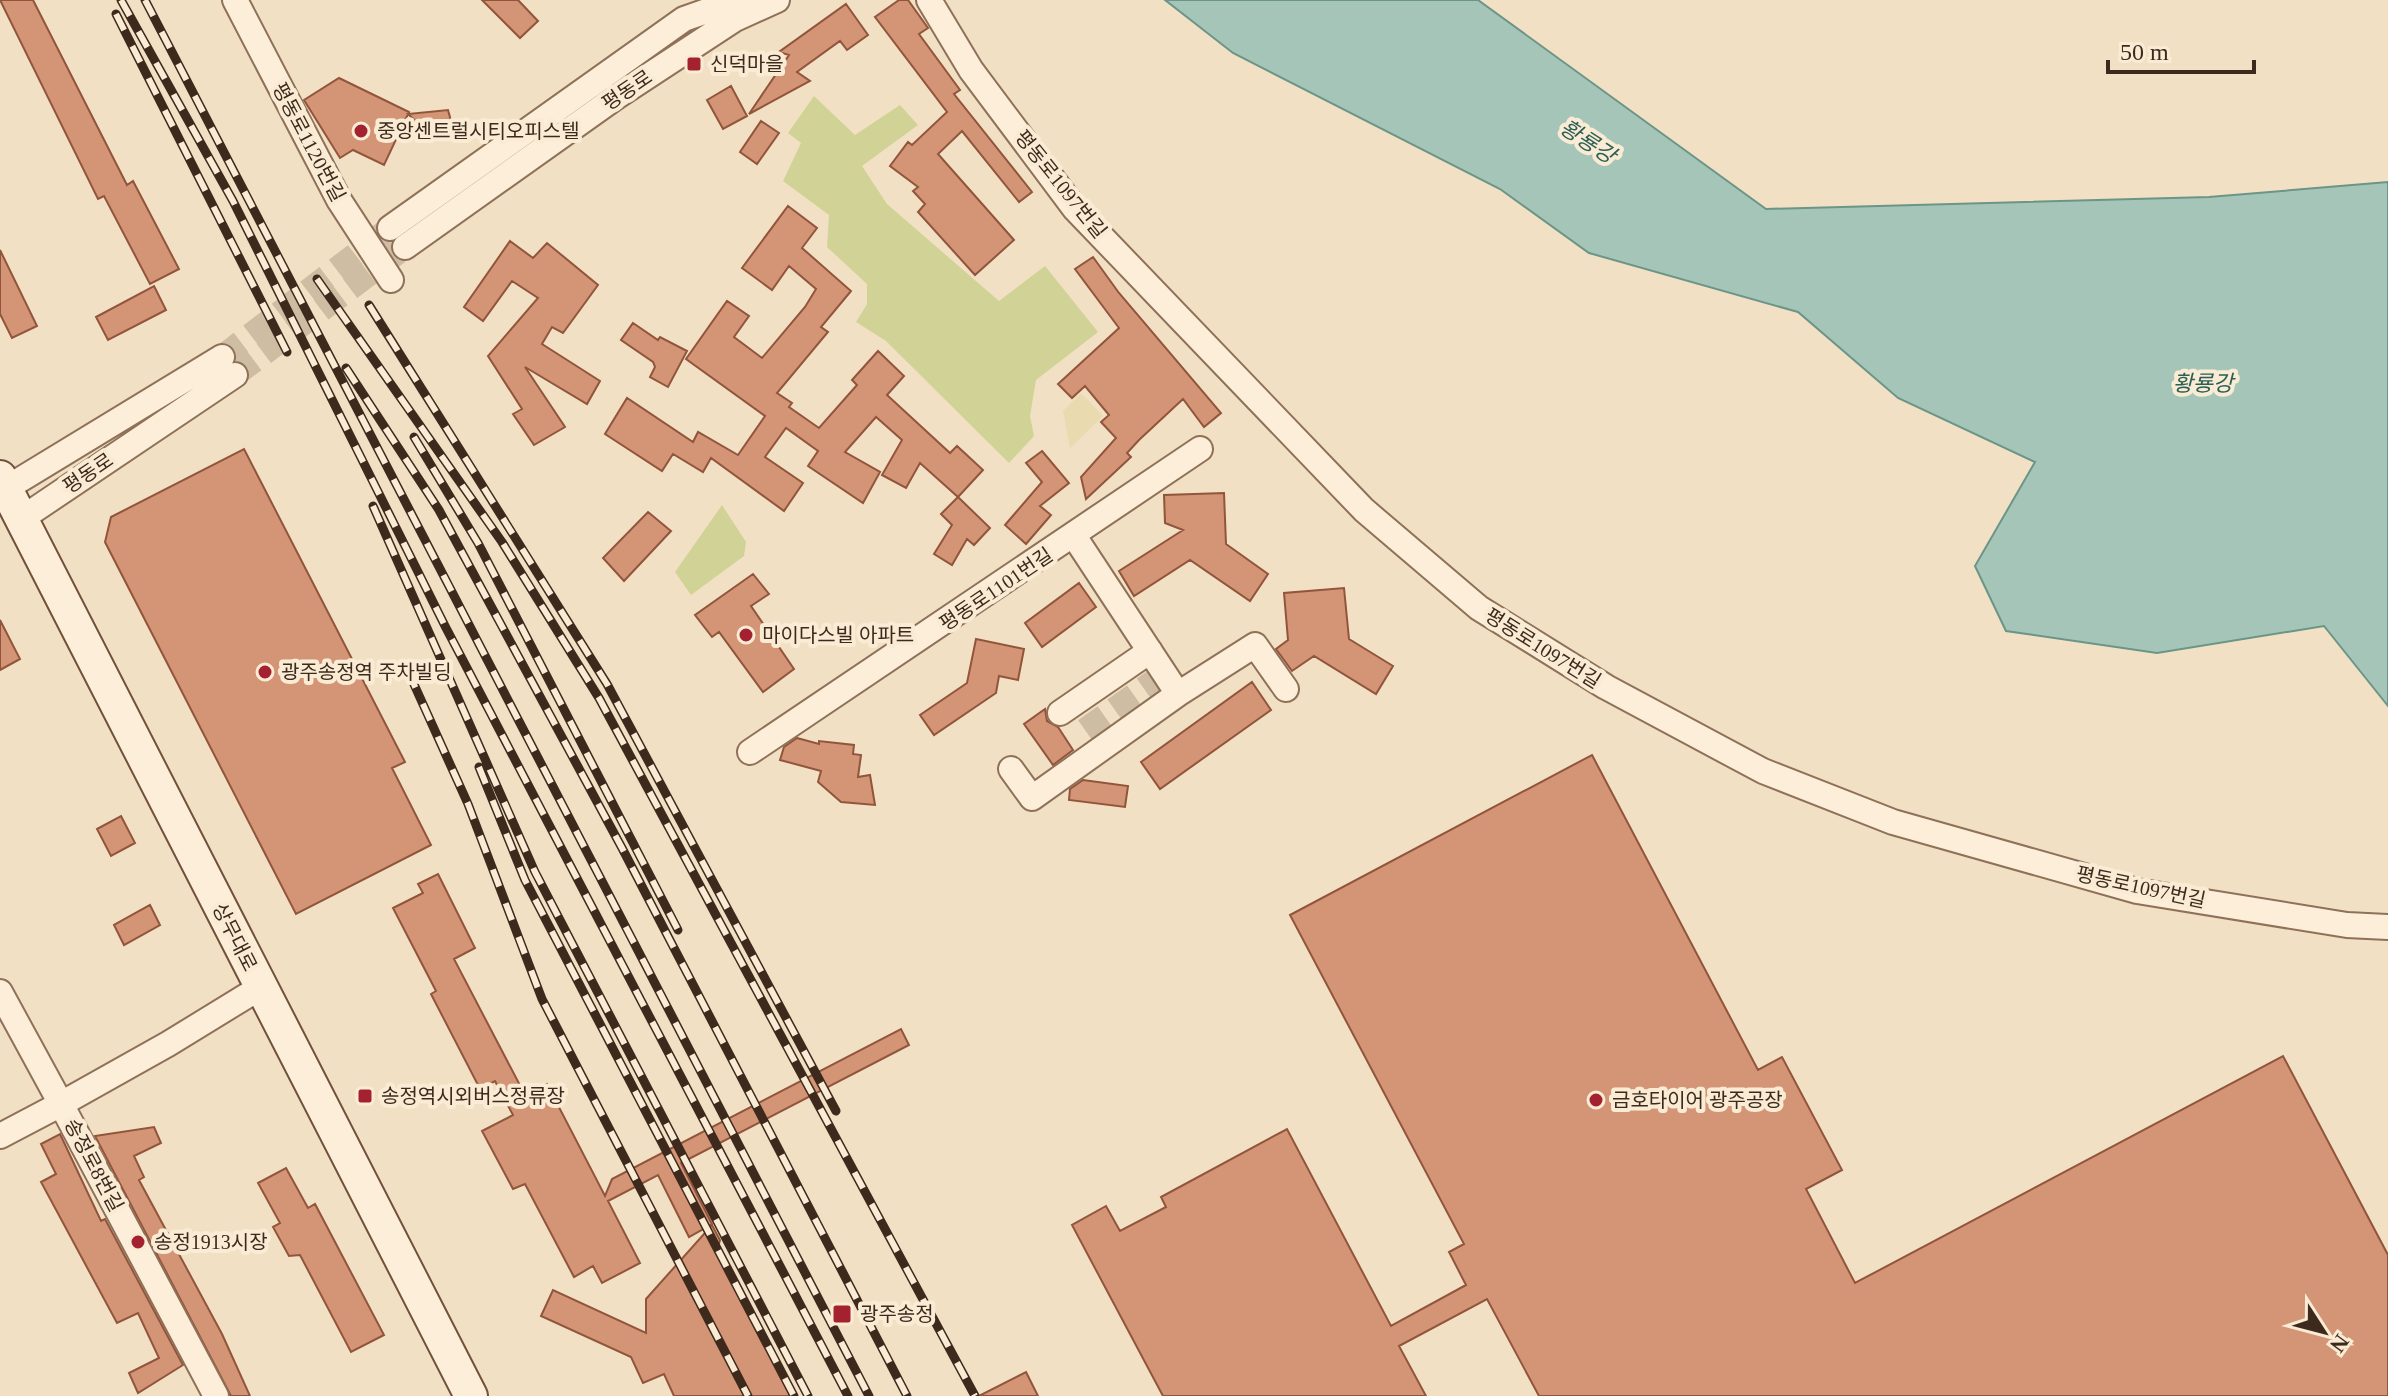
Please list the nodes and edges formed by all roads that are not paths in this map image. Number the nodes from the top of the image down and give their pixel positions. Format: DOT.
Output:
graph roads {
  1 [pos="235,0"];
  2 [pos="738,0"];
  3 [pos="777,0"];
  4 [pos="929,0"];
  5 [pos="391,280"];
  6 [pos="1200,449"];
  7 [pos="8,501"];
  8 [pos="1074,536"];
  9 [pos="1150,651"];
  10 [pos="1286,689"];
  11 [pos="1178,694"];
  12 [pos="1060,713"];
  13 [pos="750,752"];
  14 [pos="1011,769"];
  15 [pos="2388,927"];
  16 [pos="261,987"];
  17 [pos="0,992"];
  18 [pos="61,1104"];
  19 [pos="0,1136"];
  20 [pos="216,1396"];
  21 [pos="471,1396"];
  1 -- 5 [label="street, 평동로1120번길"];
  2 -- 3 [label="street, 평동로"];
  4 -- 15 [label="street, 평동로1097번길"];
  6 -- 8 [label="street, 평동로1101번길"];
  7 -- 7 [label="street, 평동로"];
  7 -- 16 [label="main road, 상무대로"];
  8 -- 9 [label="street"];
  8 -- 13 [label="street, 평동로1101번길"];
  9 -- 11 [label="street"];
  9 -- 12 [label="street"];
  10 -- 11 [label="street"];
  11 -- 14 [label="street"];
  16 -- 18 [label="street"];
  16 -- 21 [label="main road, 상무대로"];
  17 -- 18 [label="street, 송정로8번길"];
  18 -- 19 [label="street, 송정로8번길"];
  18 -- 20 [label="street, 송정로8번길"];
}
